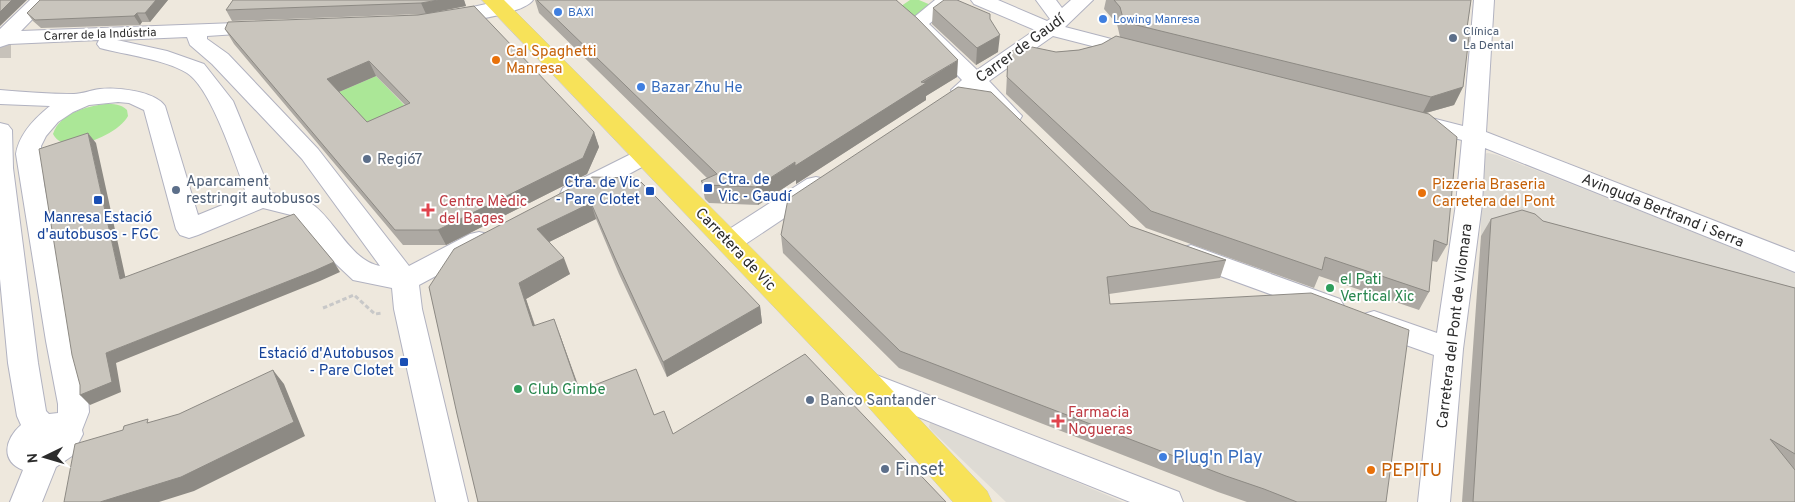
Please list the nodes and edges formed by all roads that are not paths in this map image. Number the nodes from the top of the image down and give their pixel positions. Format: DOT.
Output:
graph roads {
  1 [pos="41,0"];
  2 [pos="523,0"];
  3 [pos="948,0"];
  4 [pos="981,0"];
  5 [pos="1046,0"];
  6 [pos="1083,0"];
  7 [pos="1484,0"];
  8 [pos="496,4"];
  9 [pos="426,22"];
  10 [pos="1055,24"];
  11 [pos="278,28"];
  12 [pos="197,31"];
  13 [pos="5,42"];
  14 [pos="102,44"];
  15 [pos="1156,56"];
  16 [pos="975,81"];
  17 [pos="0,97"];
  18 [pos="75,101"];
  19 [pos="942,103"];
  20 [pos="1388,114"];
  21 [pos="0,130"];
  22 [pos="1031,135"];
  23 [pos="1475,136"];
  24 [pos="645,156"];
  25 [pos="834,174"];
  26 [pos="261,199"];
  27 [pos="555,202"];
  28 [pos="502,230"];
  29 [pos="729,242"];
  30 [pos="1173,249"];
  31 [pos="1795,262"];
  32 [pos="405,280"];
  33 [pos="1448,349"];
  34 [pos="866,383"];
  35 [pos="51,438"];
  36 [pos="26,502"];
  37 [pos="452,502"];
  38 [pos="975,502"];
  39 [pos="1167,502"];
  40 [pos="1434,502"];
  1 -- 13 [label="street"];
  2 -- 8 [label="street"];
  3 -- 16 [label="street"];
  4 -- 10 [label="street"];
  5 -- 10 [label="street"];
  6 -- 10 [label="street, Carrer de Gaudí"];
  7 -- 23 [label="street, Carretera del Pont de Vilomara"];
  8 -- 9 [label="street"];
  8 -- 24 [label="main road, Carretera de Vic"];
  10 -- 15 [label="street"];
  10 -- 16 [label="street, Carrer de Gaudí"];
  11 -- 12 [label="street, Carrer de la Indústria"];
  12 -- 13 [label="street, Carrer de la Indústria"];
  12 -- 14 [label="street, Carrer de la Indústria"];
  12 -- 32 [label="street"];
  13 -- 14 [label="street, Carrer de la Indústria"];
  14 -- 26 [label="street"];
  16 -- 19 [label="street, Carrer de Gaudí"];
  16 -- 22 [label="street"];
  17 -- 18 [label="street"];
  18 -- 26 [label="street"];
  18 -- 35 [label="street"];
  20 -- 23 [label="street, Avinguda Bertrand i Serra"];
  21 -- 35 [label="street"];
  23 -- 31 [label="street, Avinguda Bertrand i Serra"];
  23 -- 33 [label="street, Carretera del Pont de Vilomara"];
  24 -- 27 [label="street"];
  24 -- 29 [label="main road, Carretera de Vic"];
  25 -- 29 [label="street"];
  26 -- 32 [label="street"];
  28 -- 32 [label="street"];
  29 -- 34 [label="main road, Carretera de Vic"];
  30 -- 33 [label="street"];
  32 -- 37 [label="street"];
  33 -- 40 [label="street, Carretera del Pont de Vilomara"];
  34 -- 38 [label="main road, Carretera de Vic"];
  34 -- 39 [label="street"];
  35 -- 36 [label="street"];
}
